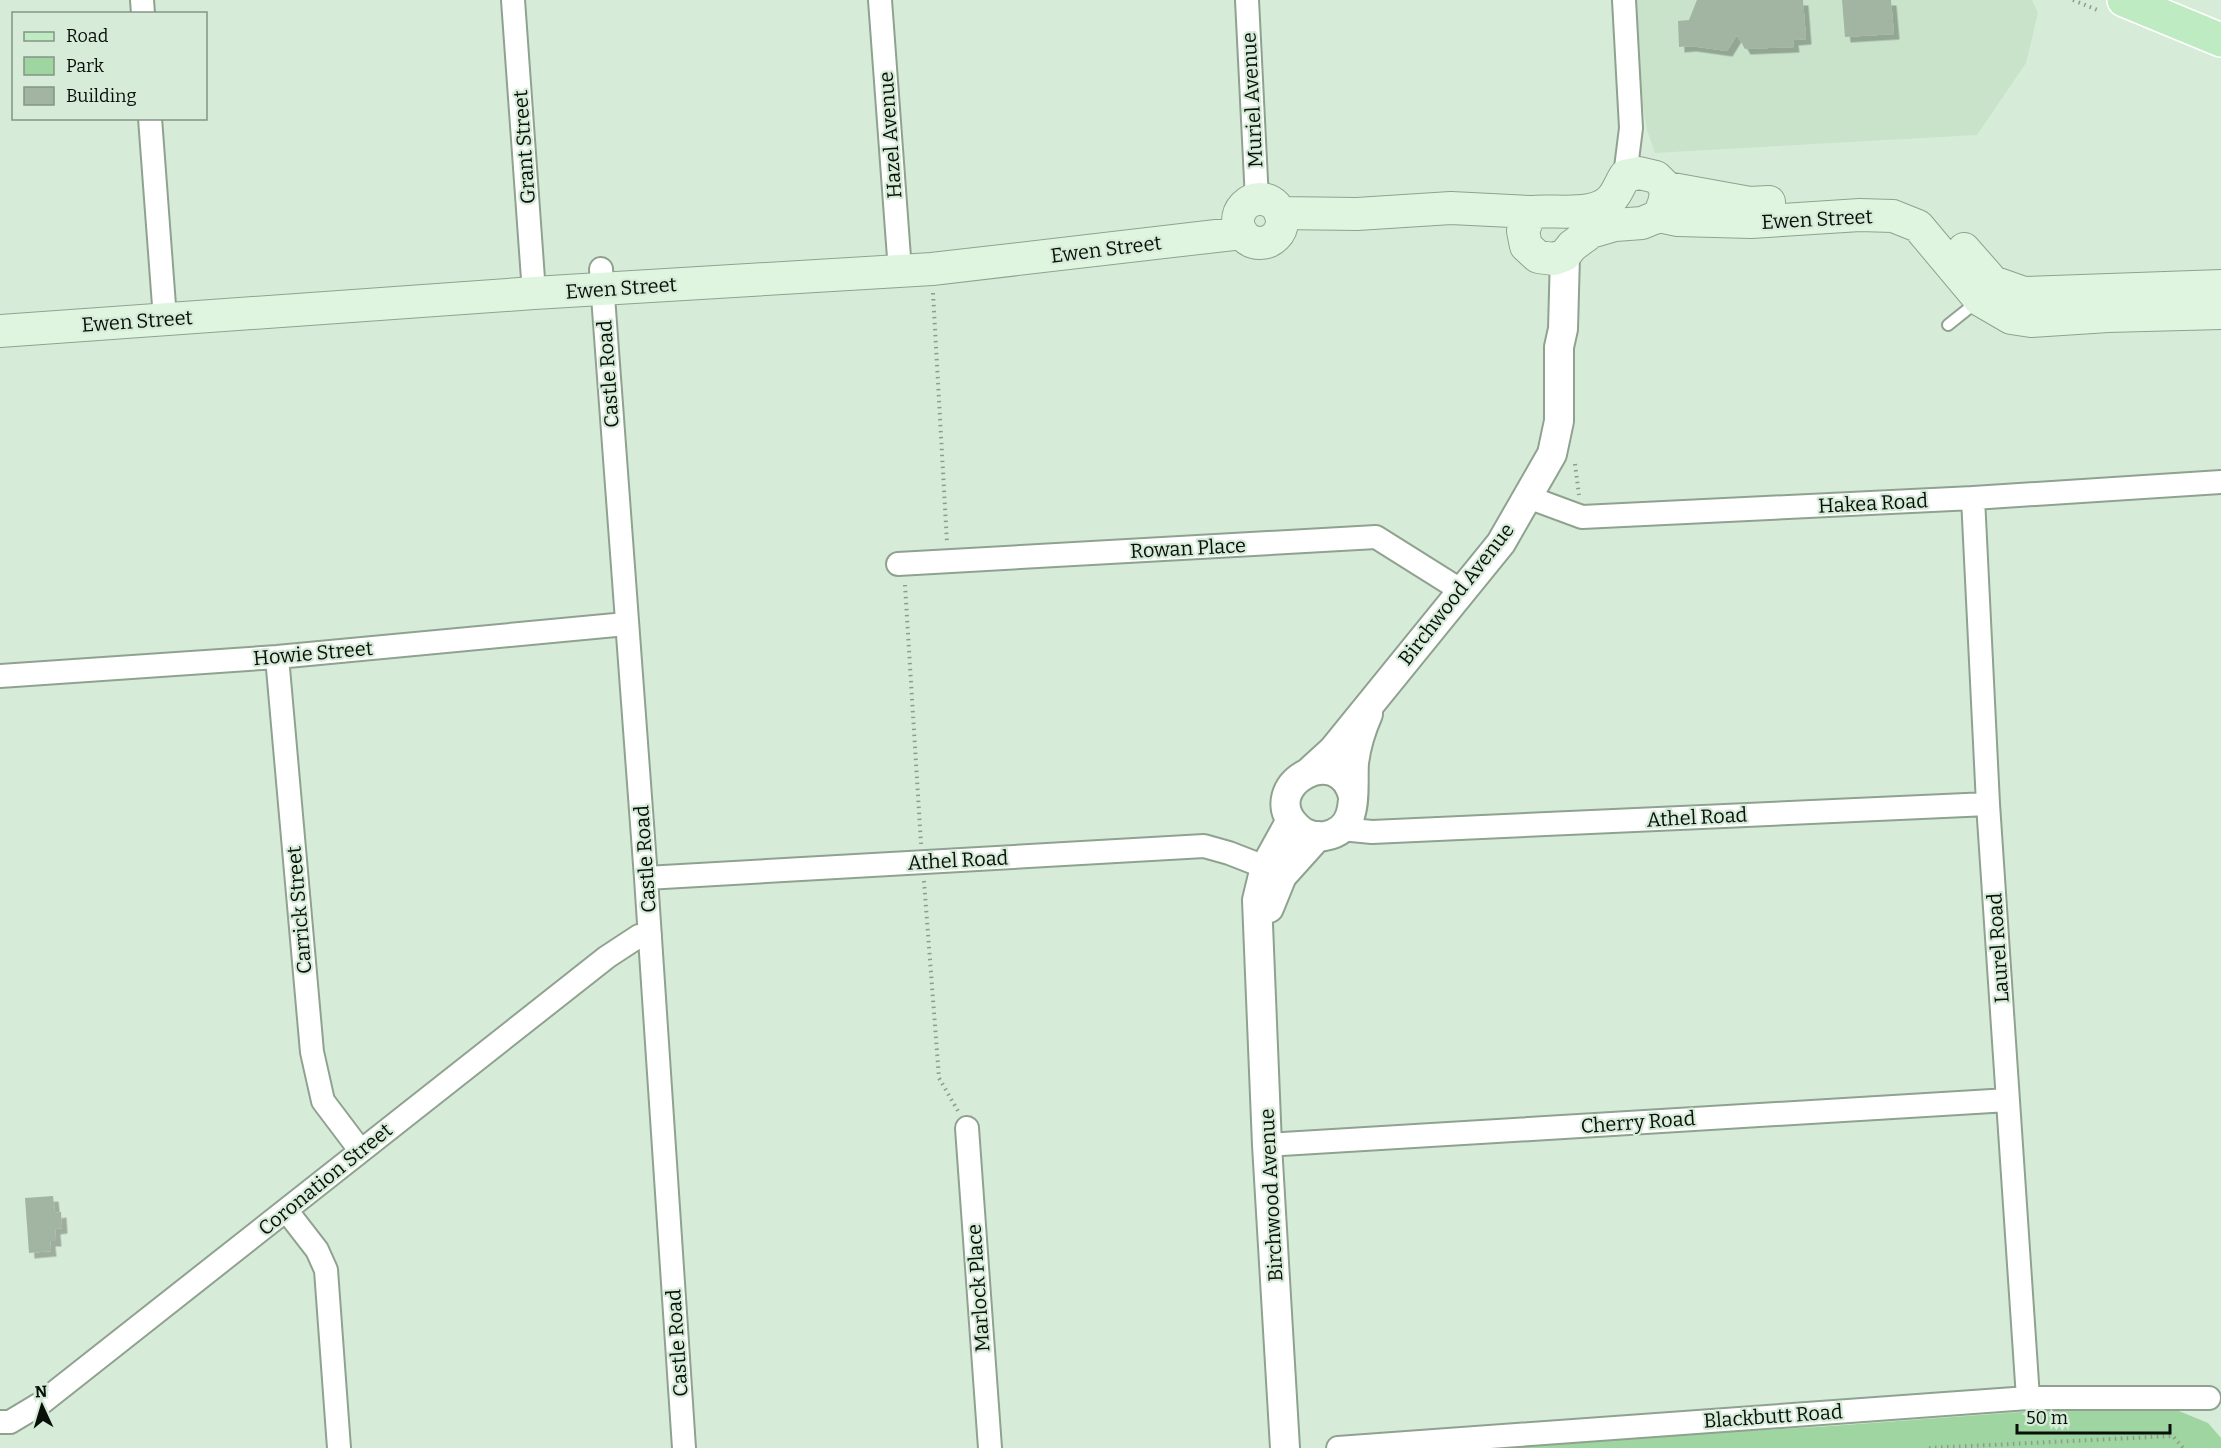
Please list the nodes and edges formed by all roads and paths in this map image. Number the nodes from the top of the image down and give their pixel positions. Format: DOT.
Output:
graph roads {
  1 [pos="513,0"];
  2 [pos="880,0"];
  3 [pos="1247,0"];
  4 [pos="1624,0"];
  5 [pos="2073,0"];
  6 [pos="2124,0"];
  7 [pos="2090,7"];
  8 [pos="2221,40"];
  9 [pos="150,120"];
  10 [pos="1631,128"];
  11 [pos="1625,176"];
  12 [pos="1661,194"];
  13 [pos="1531,213"];
  14 [pos="1260,219"];
  15 [pos="1543,253"];
  16 [pos="899,263"];
  17 [pos="932,269"];
  18 [pos="601,279"];
  19 [pos="534,285"];
  20 [pos="2221,286"];
  21 [pos="1987,291"];
  22 [pos="164,309"];
  23 [pos="0,310"];
  24 [pos="2221,313"];
  25 [pos="1948,325"];
  26 [pos="0,331"];
  27 [pos="1573,455"];
  28 [pos="2221,482"];
  29 [pos="1528,497"];
  30 [pos="1973,498"];
  31 [pos="1582,517"];
  32 [pos="948,561"];
  33 [pos="898,564"];
  34 [pos="1462,591"];
  35 [pos="626,624"];
  36 [pos="277,657"];
  37 [pos="0,676"];
  38 [pos="1374,700"];
  39 [pos="1310,771"];
  40 [pos="1353,799"];
  41 [pos="1988,804"];
  42 [pos="1291,820"];
  43 [pos="1406,831"];
  44 [pos="1329,833"];
  45 [pos="1265,867"];
  46 [pos="646,878"];
  47 [pos="650,935"];
  48 [pos="1259,942"];
  49 [pos="2008,1100"];
  50 [pos="967,1128"];
  51 [pos="1267,1145"];
  52 [pos="360,1150"];
  53 [pos="286,1210"];
  54 [pos="2028,1398"];
  55 [pos="2217,1400"];
  56 [pos="0,1422"];
  57 [pos="339,1448"];
  58 [pos="684,1448"];
  59 [pos="990,1448"];
  60 [pos="1285,1448"];
  61 [pos="1338,1448"];
  62 [pos="1929,1448"];
  63 [pos="2184,1448"];
  1 -- 19 [label="street, Grant Street"];
  2 -- 16 [label="street, Hazel Avenue"];
  3 -- 14 [label="street, Muriel Avenue"];
  4 -- 10 [label="street"];
  5 -- 7 [label="path"];
  6 -- 8 [label="main road"];
  9 -- 22 [label="street"];
  10 -- 11 [label="street"];
  10 -- 12 [label="street"];
  11 -- 12 [label="main road, Ewen Street"];
  11 -- 13 [label="main road, Ewen Street"];
  12 -- 15 [label="main road, Ewen Street"];
  12 -- 21 [label="main road, Ewen Street"];
  13 -- 14 [label="main road, Ewen Street"];
  13 -- 15 [label="main road"];
  14 -- 15 [label="main road, Ewen Street"];
  14 -- 16 [label="main road, Ewen Street"];
  14 -- 17 [label="main road, Ewen Street"];
  15 -- 29 [label="street, Birchwood Avenue"];
  16 -- 17 [label="main road, Ewen Street"];
  16 -- 18 [label="main road, Ewen Street"];
  17 -- 32 [label="path"];
  18 -- 19 [label="main road, Ewen Street"];
  18 -- 35 [label="street, Castle Road"];
  19 -- 22 [label="main road, Ewen Street"];
  20 -- 21 [label="main road"];
  21 -- 24 [label="main road, Ewen Street"];
  21 -- 25 [label="lane"];
  22 -- 23 [label="main road, Ewen Street"];
  22 -- 26 [label="main road, Ewen Street"];
  27 -- 31 [label="path"];
  28 -- 30 [label="street, Hakea Road"];
  29 -- 31 [label="street, Hakea Road"];
  29 -- 34 [label="street, Birchwood Avenue"];
  30 -- 31 [label="street, Hakea Road"];
  30 -- 41 [label="street, Laurel Road"];
  32 -- 33 [label="street, Rowan Place"];
  32 -- 34 [label="street, Rowan Place"];
  34 -- 38 [label="street, Birchwood Avenue"];
  35 -- 36 [label="street, Howie Street"];
  35 -- 46 [label="street, Castle Road"];
  36 -- 37 [label="street, Howie Street"];
  36 -- 52 [label="street, Carrick Street"];
  38 -- 39 [label="street, Birchwood Avenue"];
  38 -- 40 [label="street, Birchwood Avenue"];
  39 -- 40 [label="street"];
  39 -- 42 [label="street, Birchwood Avenue"];
  40 -- 43 [label="street, Athel Road"];
  40 -- 44 [label="street, Birchwood Avenue"];
  41 -- 43 [label="street, Athel Road"];
  41 -- 49 [label="street, Laurel Road"];
  42 -- 44 [label="street"];
  42 -- 45 [label="street, Birchwood Avenue"];
  43 -- 44 [label="street, Athel Road"];
  44 -- 48 [label="street, Birchwood Avenue"];
  45 -- 46 [label="street, Athel Road"];
  45 -- 48 [label="street, Birchwood Avenue"];
  46 -- 47 [label="street, Castle Road"];
  47 -- 52 [label="street, Coronation Street"];
  47 -- 58 [label="street, Castle Road"];
  48 -- 51 [label="street, Birchwood Avenue"];
  49 -- 51 [label="street, Cherry Road"];
  49 -- 54 [label="street, Laurel Road"];
  50 -- 59 [label="street, Marlock Place"];
  51 -- 60 [label="street, Birchwood Avenue"];
  52 -- 53 [label="street, Coronation Street"];
  53 -- 56 [label="street, Coronation Street"];
  53 -- 57 [label="street"];
  54 -- 55 [label="street, Blackbutt Road"];
  54 -- 61 [label="street, Blackbutt Road"];
  62 -- 63 [label="path"];
}
